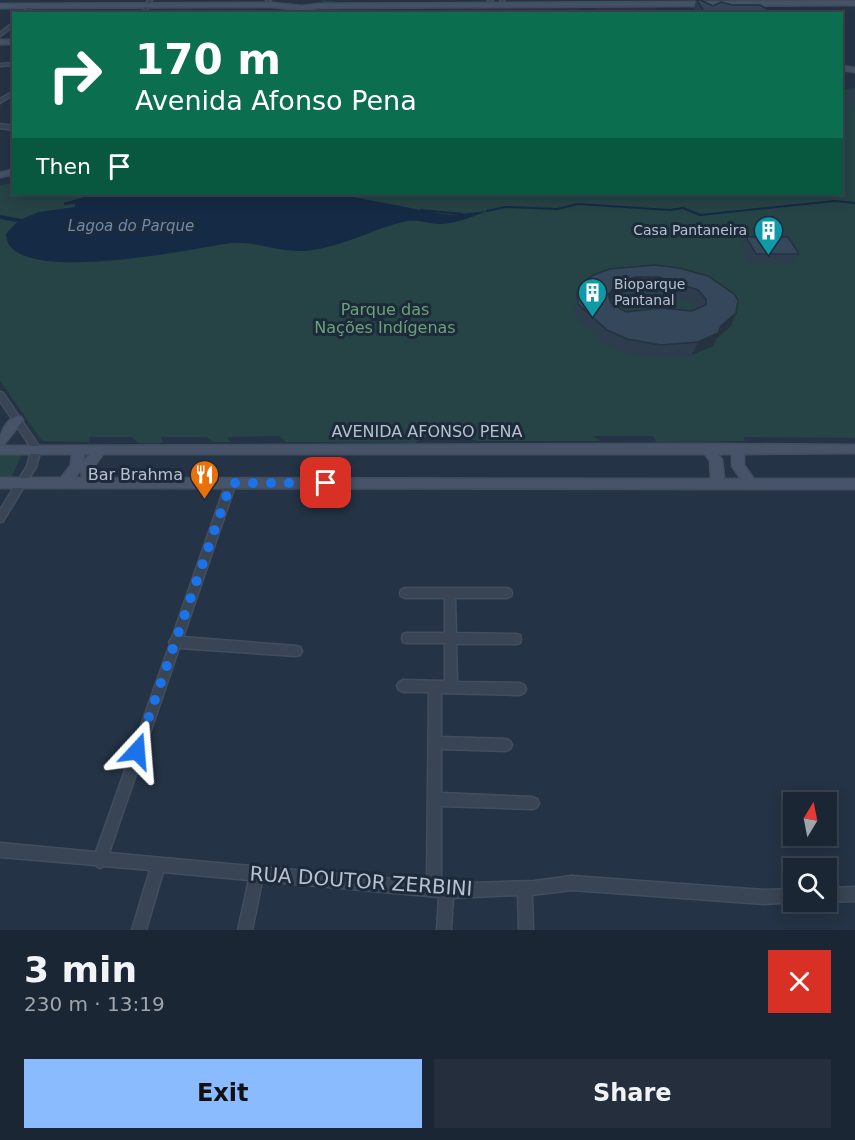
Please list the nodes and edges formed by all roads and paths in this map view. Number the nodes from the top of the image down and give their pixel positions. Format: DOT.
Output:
graph roads {
  1 [pos="502,0"];
  2 [pos="615,0"];
  3 [pos="694,0"];
  4 [pos="736,0"];
  5 [pos="269,1"];
  6 [pos="339,2"];
  7 [pos="491,2"];
  8 [pos="597,2"];
  9 [pos="30,3"];
  10 [pos="149,3"];
  11 [pos="462,3"];
  12 [pos="688,3"];
  13 [pos="855,3"];
  14 [pos="0,4"];
  15 [pos="293,6"];
  16 [pos="314,7"];
  17 [pos="579,12"];
  18 [pos="585,12"];
  19 [pos="12,25"];
  20 [pos="0,35"];
  21 [pos="0,395"];
  22 [pos="17,420"];
  23 [pos="0,441"];
  24 [pos="707,448"];
  25 [pos="738,448"];
  26 [pos="37,449"];
  27 [pos="78,449"];
  28 [pos="101,449"];
  29 [pos="855,449"];
  30 [pos="0,450"];
  31 [pos="0,483"];
  32 [pos="20,483"];
  33 [pos="231,483"];
  34 [pos="64,484"];
  35 [pos="88,484"];
  36 [pos="855,484"];
  37 [pos="718,485"];
  38 [pos="752,485"];
  39 [pos="0,518"];
  40 [pos="405,593"];
  41 [pos="450,593"];
  42 [pos="507,593"];
  43 [pos="407,638"];
  44 [pos="451,638"];
  45 [pos="516,639"];
  46 [pos="174,642"];
  47 [pos="296,651"];
  48 [pos="403,686"];
  49 [pos="435,687"];
  50 [pos="451,687"];
  51 [pos="520,689"];
  52 [pos="434,743"];
  53 [pos="506,745"];
  54 [pos="434,799"];
  55 [pos="533,804"];
  56 [pos="0,850"];
  57 [pos="100,861"];
  58 [pos="158,866"];
  59 [pos="257,874"];
  60 [pos="525,888"];
  61 [pos="440,890"];
  62 [pos="855,894"];
  63 [pos="837,895"];
  64 [pos="783,896"];
  65 [pos="139,930"];
  66 [pos="245,930"];
  67 [pos="444,930"];
  68 [pos="526,930"];
  1 -- 7 [label="main road"];
  1 -- 8 [label="main road"];
  2 -- 3 [label="main road"];
  2 -- 8 [label="main road"];
  3 -- 4 [label="main road"];
  3 -- 12 [label="main road"];
  5 -- 10 [label="main road"];
  5 -- 15 [label="main road"];
  6 -- 11 [label="main road"];
  6 -- 16 [label="main road"];
  6 -- 16 [label="main road"];
  7 -- 8 [label="main road"];
  7 -- 11 [label="main road"];
  8 -- 12 [label="main road"];
  8 -- 17 [label="main road"];
  8 -- 18 [label="main road"];
  9 -- 10 [label="main road"];
  9 -- 14 [label="main road"];
  9 -- 14 [label="main road"];
  10 -- 15 [label="main road"];
  12 -- 13 [label="main road"];
  15 -- 16 [label="main road"];
  19 -- 20 [label="street"];
  21 -- 22 [label="street"];
  22 -- 23 [label="main road"];
  22 -- 26 [label="street"];
  24 -- 25 [label="main road, AVENIDA AFONSO PENA"];
  24 -- 28 [label="main road, AVENIDA AFONSO PENA"];
  24 -- 37 [label="main road"];
  25 -- 29 [label="main road, AVENIDA AFONSO PENA"];
  25 -- 38 [label="main road"];
  26 -- 27 [label="main road, AVENIDA AFONSO PENA"];
  26 -- 30 [label="main road, AVENIDA AFONSO PENA"];
  26 -- 32 [label="street"];
  27 -- 28 [label="main road, AVENIDA AFONSO PENA"];
  27 -- 34 [label="main road"];
  28 -- 35 [label="main road"];
  31 -- 32 [label="main road"];
  32 -- 34 [label="main road"];
  32 -- 39 [label="street"];
  33 -- 35 [label="main road"];
  33 -- 37 [label="main road"];
  33 -- 46 [label="street"];
  34 -- 35 [label="main road"];
  36 -- 38 [label="main road"];
  37 -- 38 [label="main road"];
  40 -- 41 [label="street"];
  41 -- 42 [label="street"];
  41 -- 44 [label="street"];
  43 -- 44 [label="street"];
  44 -- 45 [label="street"];
  44 -- 50 [label="street"];
  46 -- 47 [label="street"];
  46 -- 57 [label="street"];
  48 -- 49 [label="street"];
  49 -- 50 [label="street"];
  49 -- 52 [label="street"];
  50 -- 51 [label="street"];
  52 -- 53 [label="street"];
  52 -- 54 [label="street"];
  54 -- 55 [label="street"];
  54 -- 61 [label="street"];
  56 -- 57 [label="street, RUA DOUTOR ZERBINI"];
  57 -- 58 [label="street, RUA DOUTOR ZERBINI"];
  58 -- 59 [label="street, RUA DOUTOR ZERBINI"];
  58 -- 65 [label="street"];
  59 -- 61 [label="street, RUA DOUTOR ZERBINI"];
  59 -- 66 [label="street"];
  60 -- 61 [label="street, RUA DOUTOR ZERBINI"];
  60 -- 64 [label="street, RUA DOUTOR ZERBINI"];
  60 -- 68 [label="street"];
  61 -- 67 [label="street"];
  62 -- 63 [label="street"];
}
